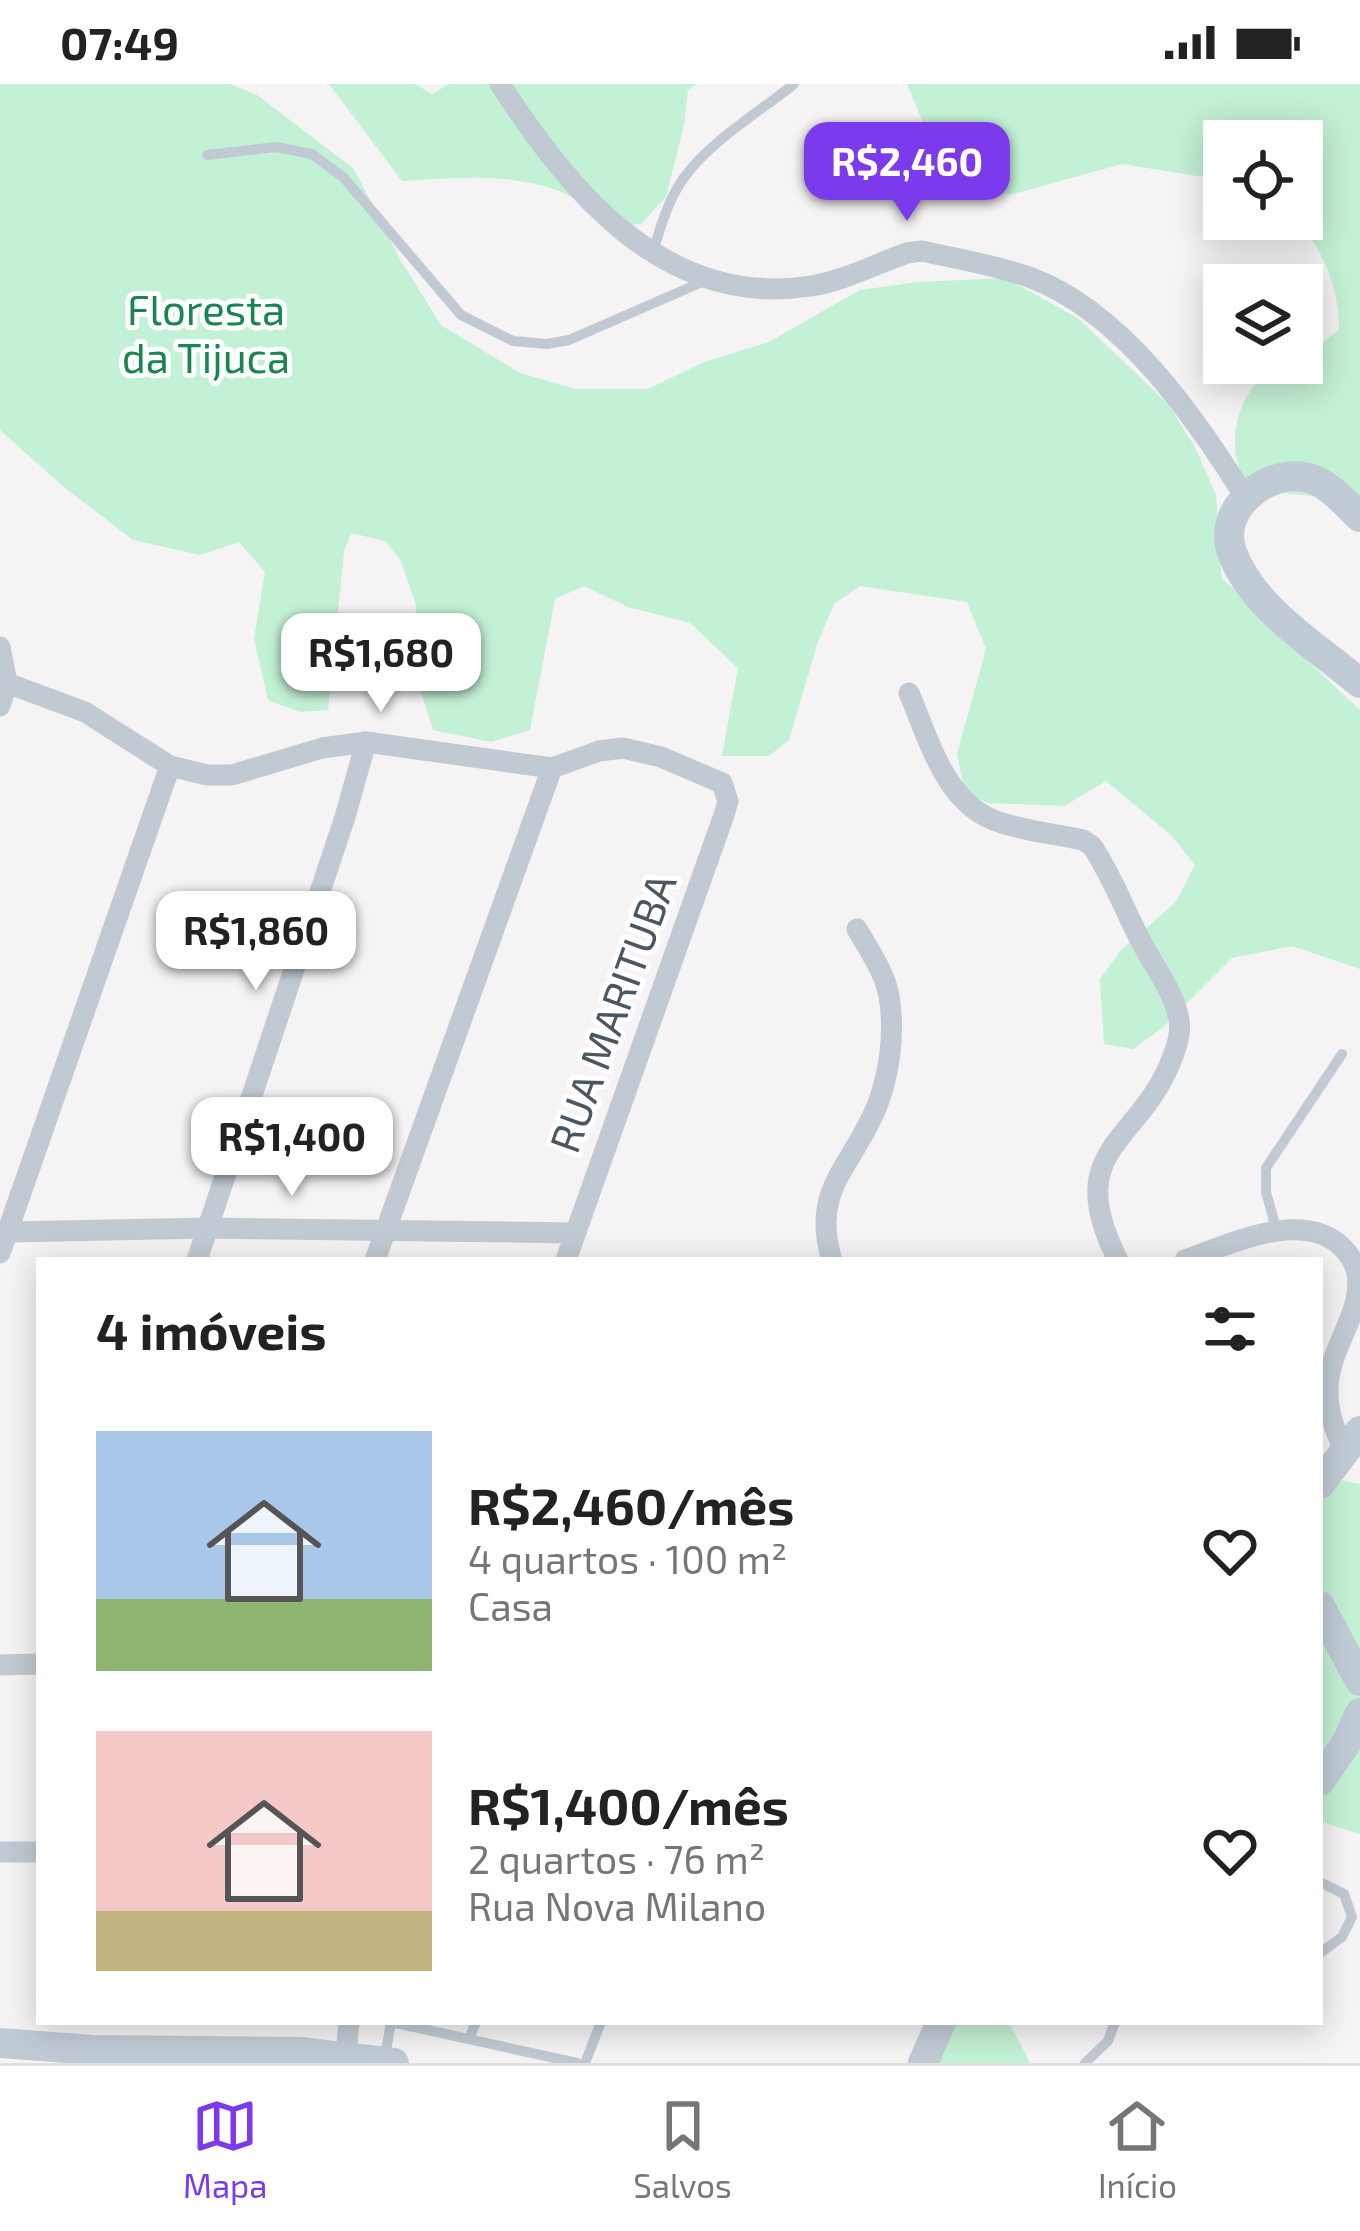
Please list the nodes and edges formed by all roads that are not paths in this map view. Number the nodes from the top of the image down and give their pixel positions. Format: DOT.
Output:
graph roads {
  1 [pos="500,84"];
  2 [pos="794,84"];
  3 [pos="207,155"];
  4 [pos="652,254"];
  5 [pos="712,278"];
  6 [pos="1245,497"];
  7 [pos="1360,518"];
  8 [pos="0,647"];
  9 [pos="7,683"];
  10 [pos="1360,683"];
  11 [pos="909,694"];
  12 [pos="0,706"];
  13 [pos="366,742"];
  14 [pos="170,766"];
  15 [pos="552,768"];
  16 [pos="857,929"];
  17 [pos="1342,1054"];
  18 [pos="208,1228"];
  19 [pos="386,1228"];
  20 [pos="1276,1232"];
  21 [pos="575,1233"];
  22 [pos="4,1243"];
  23 [pos="198,1257"];
  24 [pos="376,1257"];
  25 [pos="567,1257"];
  26 [pos="831,1257"];
  27 [pos="1117,1257"];
  28 [pos="1195,1257"];
  29 [pos="1352,1441"];
  30 [pos="1323,1480"];
  31 [pos="1323,1612"];
  32 [pos="0,1664"];
  33 [pos="36,1664"];
  34 [pos="1360,1681"];
  35 [pos="1360,1712"];
  36 [pos="1323,1776"];
  37 [pos="0,1852"];
  38 [pos="36,1852"];
  39 [pos="1323,1884"];
  40 [pos="1323,1951"];
  41 [pos="349,2025"];
  42 [pos="391,2025"];
  43 [pos="405,2025"];
  44 [pos="475,2025"];
  45 [pos="600,2025"];
  46 [pos="940,2025"];
  47 [pos="1114,2025"];
  48 [pos="469,2039"];
  49 [pos="0,2043"];
  50 [pos="93,2050"];
  51 [pos="346,2055"];
  52 [pos="240,2057"];
  53 [pos="389,2062"];
  54 [pos="62,2063"];
  55 [pos="581,2063"];
  56 [pos="923,2063"];
  57 [pos="1085,2063"];
  1 -- 4 [label="street"];
  2 -- 4 [label="lane"];
  3 -- 5 [label="lane"];
  4 -- 5 [label="street"];
  5 -- 6 [label="street"];
  6 -- 7 [label="main road"];
  6 -- 10 [label="main road"];
  8 -- 9 [label="street"];
  9 -- 12 [label="street"];
  9 -- 14 [label="street"];
  11 -- 27 [label="street"];
  13 -- 14 [label="street"];
  13 -- 15 [label="street"];
  13 -- 18 [label="street"];
  14 -- 22 [label="street"];
  15 -- 19 [label="street"];
  15 -- 21 [label="street, RUA MARITUBA"];
  16 -- 26 [label="street"];
  17 -- 20 [label="lane"];
  18 -- 19 [label="street"];
  18 -- 22 [label="street"];
  18 -- 23 [label="street"];
  19 -- 21 [label="street"];
  19 -- 24 [label="street"];
  20 -- 28 [label="street"];
  20 -- 29 [label="street"];
  21 -- 25 [label="street, RUA MARITUBA"];
  29 -- 30 [label="main road"];
  31 -- 34 [label="main road"];
  32 -- 33 [label="street"];
  35 -- 36 [label="main road"];
  37 -- 38 [label="street"];
  39 -- 40 [label="lane"];
  41 -- 51 [label="street"];
  42 -- 53 [label="lane"];
  43 -- 48 [label="lane"];
  44 -- 48 [label="lane"];
  45 -- 55 [label="lane"];
  46 -- 56 [label="main road"];
  47 -- 57 [label="lane"];
  48 -- 55 [label="lane"];
  49 -- 50 [label="main road"];
  50 -- 52 [label="main road"];
  50 -- 54 [label="main road"];
  51 -- 52 [label="main road"];
  51 -- 53 [label="main road"];
}
